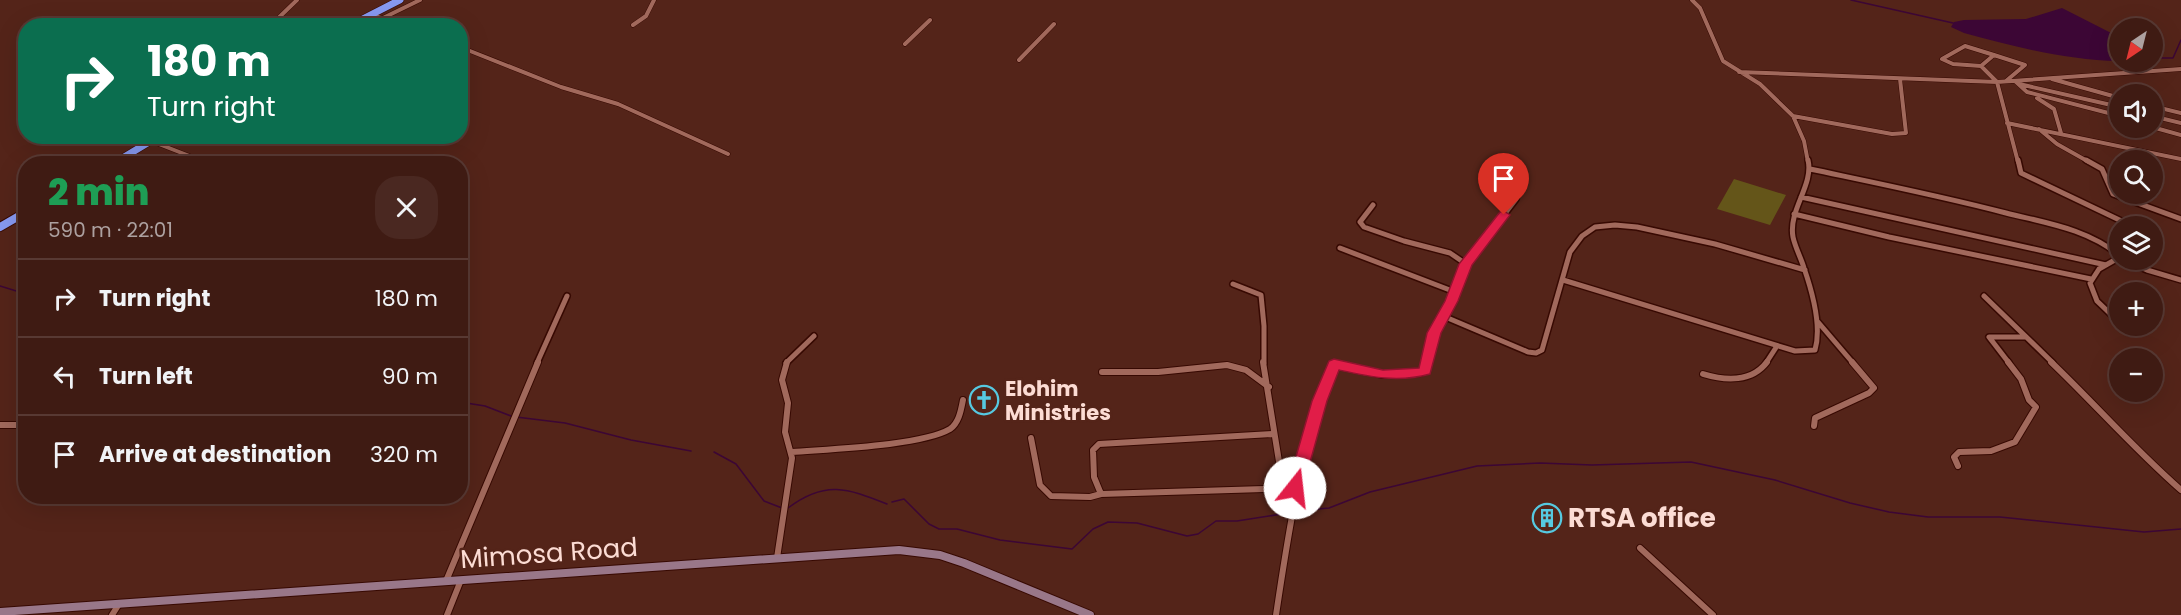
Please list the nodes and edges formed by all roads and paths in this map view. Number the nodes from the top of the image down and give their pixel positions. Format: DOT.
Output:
graph roads {
  1 [pos="297,0"];
  2 [pos="400,0"];
  3 [pos="407,0"];
  4 [pos="420,0"];
  5 [pos="654,0"];
  6 [pos="1693,0"];
  7 [pos="375,16"];
  8 [pos="278,18"];
  9 [pos="365,18"];
  10 [pos="371,18"];
  11 [pos="383,18"];
  12 [pos="930,20"];
  13 [pos="1053,24"];
  14 [pos="633,25"];
  15 [pos="905,44"];
  16 [pos="468,50"];
  17 [pos="1994,56"];
  18 [pos="1019,60"];
  19 [pos="1980,66"];
  20 [pos="2181,69"];
  21 [pos="1738,72"];
  22 [pos="2048,78"];
  23 [pos="1900,79"];
  24 [pos="2006,81"];
  25 [pos="1997,82"];
  26 [pos="2016,83"];
  27 [pos="2025,91"];
  28 [pos="2109,95"];
  29 [pos="2109,104"];
  30 [pos="2163,109"];
  31 [pos="2109,113"];
  32 [pos="2181,113"];
  33 [pos="1793,116"];
  34 [pos="2163,119"];
  35 [pos="2007,123"];
  36 [pos="2181,123"];
  37 [pos="2039,129"];
  38 [pos="2163,130"];
  39 [pos="2061,133"];
  40 [pos="2181,135"];
  41 [pos="141,144"];
  42 [pos="143,144"];
  43 [pos="163,144"];
  44 [pos="728,154"];
  45 [pos="118,156"];
  46 [pos="124,156"];
  47 [pos="192,156"];
  48 [pos="2181,159"];
  49 [pos="1810,169"];
  50 [pos="1802,197"];
  51 [pos="1516,199"];
  52 [pos="1372,205"];
  53 [pos="18,212"];
  54 [pos="1794,214"];
  55 [pos="2111,216"];
  56 [pos="18,217"];
  57 [pos="2181,219"];
  58 [pos="0,222"];
  59 [pos="0,227"];
  60 [pos="2109,247"];
  61 [pos="1340,248"];
  62 [pos="2109,263"];
  63 [pos="1466,264"];
  64 [pos="2106,265"];
  65 [pos="1805,270"];
  66 [pos="2147,270"];
  67 [pos="2091,279"];
  68 [pos="1563,280"];
  69 [pos="2181,280"];
  70 [pos="1233,284"];
  71 [pos="1455,292"];
  72 [pos="567,296"];
  73 [pos="1984,296"];
  74 [pos="2109,312"];
  75 [pos="1443,316"];
  76 [pos="1817,321"];
  77 [pos="814,336"];
  78 [pos="2024,337"];
  79 [pos="1777,346"];
  80 [pos="1102,372"];
  81 [pos="1703,374"];
  82 [pos="1269,387"];
  83 [pos="963,400"];
  84 [pos="0,425"];
  85 [pos="18,425"];
  86 [pos="1814,426"];
  87 [pos="1274,434"];
  88 [pos="1031,438"];
  89 [pos="792,452"];
  90 [pos="1958,466"];
  91 [pos="1295,488"];
  92 [pos="2181,490"];
  93 [pos="1101,494"];
  94 [pos="1641,548"];
  95 [pos="777,558"];
  96 [pos="461,580"];
  97 [pos="446,581"];
  98 [pos="119,603"];
  99 [pos="0,612"];
  100 [pos="18,613"];
  101 [pos="112,615"];
  102 [pos="447,615"];
  103 [pos="1090,615"];
  104 [pos="1276,615"];
  105 [pos="1713,615"];
  1 -- 8 [label="street"];
  2 -- 9 [label="highway"];
  3 -- 7 [label="highway"];
  4 -- 11 [label="street"];
  5 -- 14 [label="street"];
  6 -- 21 [label="street"];
  7 -- 10 [label="highway"];
  7 -- 11 [label="street"];
  12 -- 15 [label="street"];
  13 -- 18 [label="street"];
  16 -- 44 [label="street"];
  17 -- 19 [label="street"];
  17 -- 19 [label="street"];
  17 -- 24 [label="street"];
  19 -- 25 [label="street"];
  20 -- 22 [label="street"];
  21 -- 23 [label="street"];
  21 -- 33 [label="street"];
  22 -- 26 [label="street"];
  22 -- 28 [label="street"];
  23 -- 25 [label="street"];
  23 -- 33 [label="street"];
  24 -- 25 [label="street"];
  24 -- 26 [label="street"];
  25 -- 35 [label="street"];
  26 -- 27 [label="street"];
  26 -- 29 [label="street"];
  27 -- 31 [label="street"];
  27 -- 39 [label="street"];
  30 -- 32 [label="street"];
  33 -- 49 [label="street"];
  34 -- 36 [label="street"];
  35 -- 37 [label="street"];
  35 -- 55 [label="street"];
  37 -- 39 [label="street"];
  37 -- 57 [label="street"];
  38 -- 40 [label="street"];
  39 -- 48 [label="street"];
  41 -- 45 [label="highway"];
  42 -- 46 [label="highway"];
  43 -- 47 [label="street"];
  49 -- 50 [label="street"];
  49 -- 60 [label="street"];
  50 -- 54 [label="street"];
  50 -- 64 [label="street"];
  51 -- 63 [label="street"];
  52 -- 63 [label="street"];
  53 -- 58 [label="highway"];
  54 -- 65 [label="street"];
  54 -- 67 [label="street"];
  56 -- 59 [label="highway"];
  61 -- 71 [label="street"];
  62 -- 64 [label="street"];
  63 -- 71 [label="street"];
  64 -- 67 [label="street"];
  65 -- 68 [label="street"];
  65 -- 76 [label="street"];
  66 -- 69 [label="street"];
  67 -- 74 [label="street"];
  68 -- 75 [label="street"];
  68 -- 79 [label="street"];
  70 -- 82 [label="street"];
  71 -- 75 [label="street"];
  72 -- 97 [label="street"];
  73 -- 78 [label="street"];
  75 -- 91 [label="street"];
  76 -- 79 [label="street"];
  76 -- 86 [label="street"];
  77 -- 89 [label="street"];
  78 -- 90 [label="street"];
  78 -- 92 [label="street"];
  79 -- 81 [label="street"];
  80 -- 82 [label="street"];
  82 -- 87 [label="street"];
  83 -- 89 [label="street"];
  84 -- 85 [label="street"];
  87 -- 91 [label="street"];
  87 -- 93 [label="street"];
  88 -- 93 [label="street"];
  89 -- 95 [label="street"];
  91 -- 93 [label="street"];
  91 -- 104 [label="street"];
  94 -- 105 [label="street"];
  95 -- 96 [label="street, Mimosa Road"];
  95 -- 103 [label="street, Mimosa Road"];
  96 -- 97 [label="street, Mimosa Road"];
  96 -- 102 [label="street"];
  97 -- 98 [label="street, Mimosa Road"];
  98 -- 100 [label="street, Mimosa Road"];
  98 -- 101 [label="street"];
  99 -- 100 [label="street, Mimosa Road"];
}
